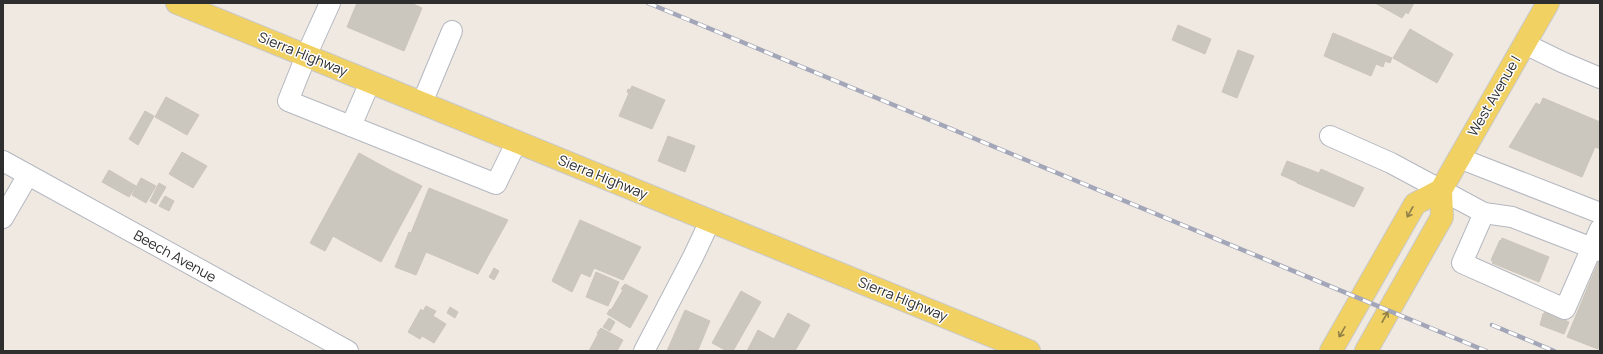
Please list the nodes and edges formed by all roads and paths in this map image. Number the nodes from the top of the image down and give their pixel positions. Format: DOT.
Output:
graph roads {
  1 [pos="177,3"];
  2 [pos="330,3"];
  3 [pos="1548,3"];
  4 [pos="452,31"];
  5 [pos="1525,44"];
  6 [pos="306,56"];
  7 [pos="1600,78"];
  8 [pos="370,82"];
  9 [pos="422,103"];
  10 [pos="351,126"];
  11 [pos="1330,136"];
  12 [pos="516,141"];
  13 [pos="1459,158"];
  14 [pos="3,161"];
  15 [pos="28,175"];
  16 [pos="1441,190"];
  17 [pos="1484,213"];
  18 [pos="1600,213"];
  19 [pos="3,218"];
  20 [pos="710,221"];
  21 [pos="1600,229"];
  22 [pos="1596,249"];
  23 [pos="348,351"];
  24 [pos="644,351"];
  25 [pos="1029,351"];
  26 [pos="1331,351"];
  27 [pos="1366,351"];
  1 -- 6 [label="main road, Sierra Highway"];
  2 -- 6 [label="street"];
  3 -- 5 [label="main road, West Avenue I"];
  4 -- 9 [label="street"];
  5 -- 7 [label="street"];
  5 -- 13 [label="main road, West Avenue I"];
  6 -- 8 [label="main road, Sierra Highway"];
  6 -- 10 [label="street"];
  8 -- 9 [label="main road, Sierra Highway"];
  8 -- 10 [label="street"];
  9 -- 12 [label="main road, Sierra Highway"];
  10 -- 12 [label="street"];
  11 -- 16 [label="street"];
  12 -- 20 [label="main road, Sierra Highway"];
  13 -- 16 [label="main road, West Avenue I"];
  13 -- 18 [label="street"];
  14 -- 15 [label="street, Beech Avenue"];
  15 -- 19 [label="street"];
  15 -- 23 [label="street, Beech Avenue"];
  16 -- 17 [label="street"];
  16 -- 26 [label="main road, one-way"];
  27 -- 16 [label="main road, one-way"];
  17 -- 22 [label="street"];
  17 -- 22 [label="street"];
  20 -- 24 [label="street"];
  20 -- 25 [label="main road, Sierra Highway"];
  21 -- 22 [label="street"];
}
